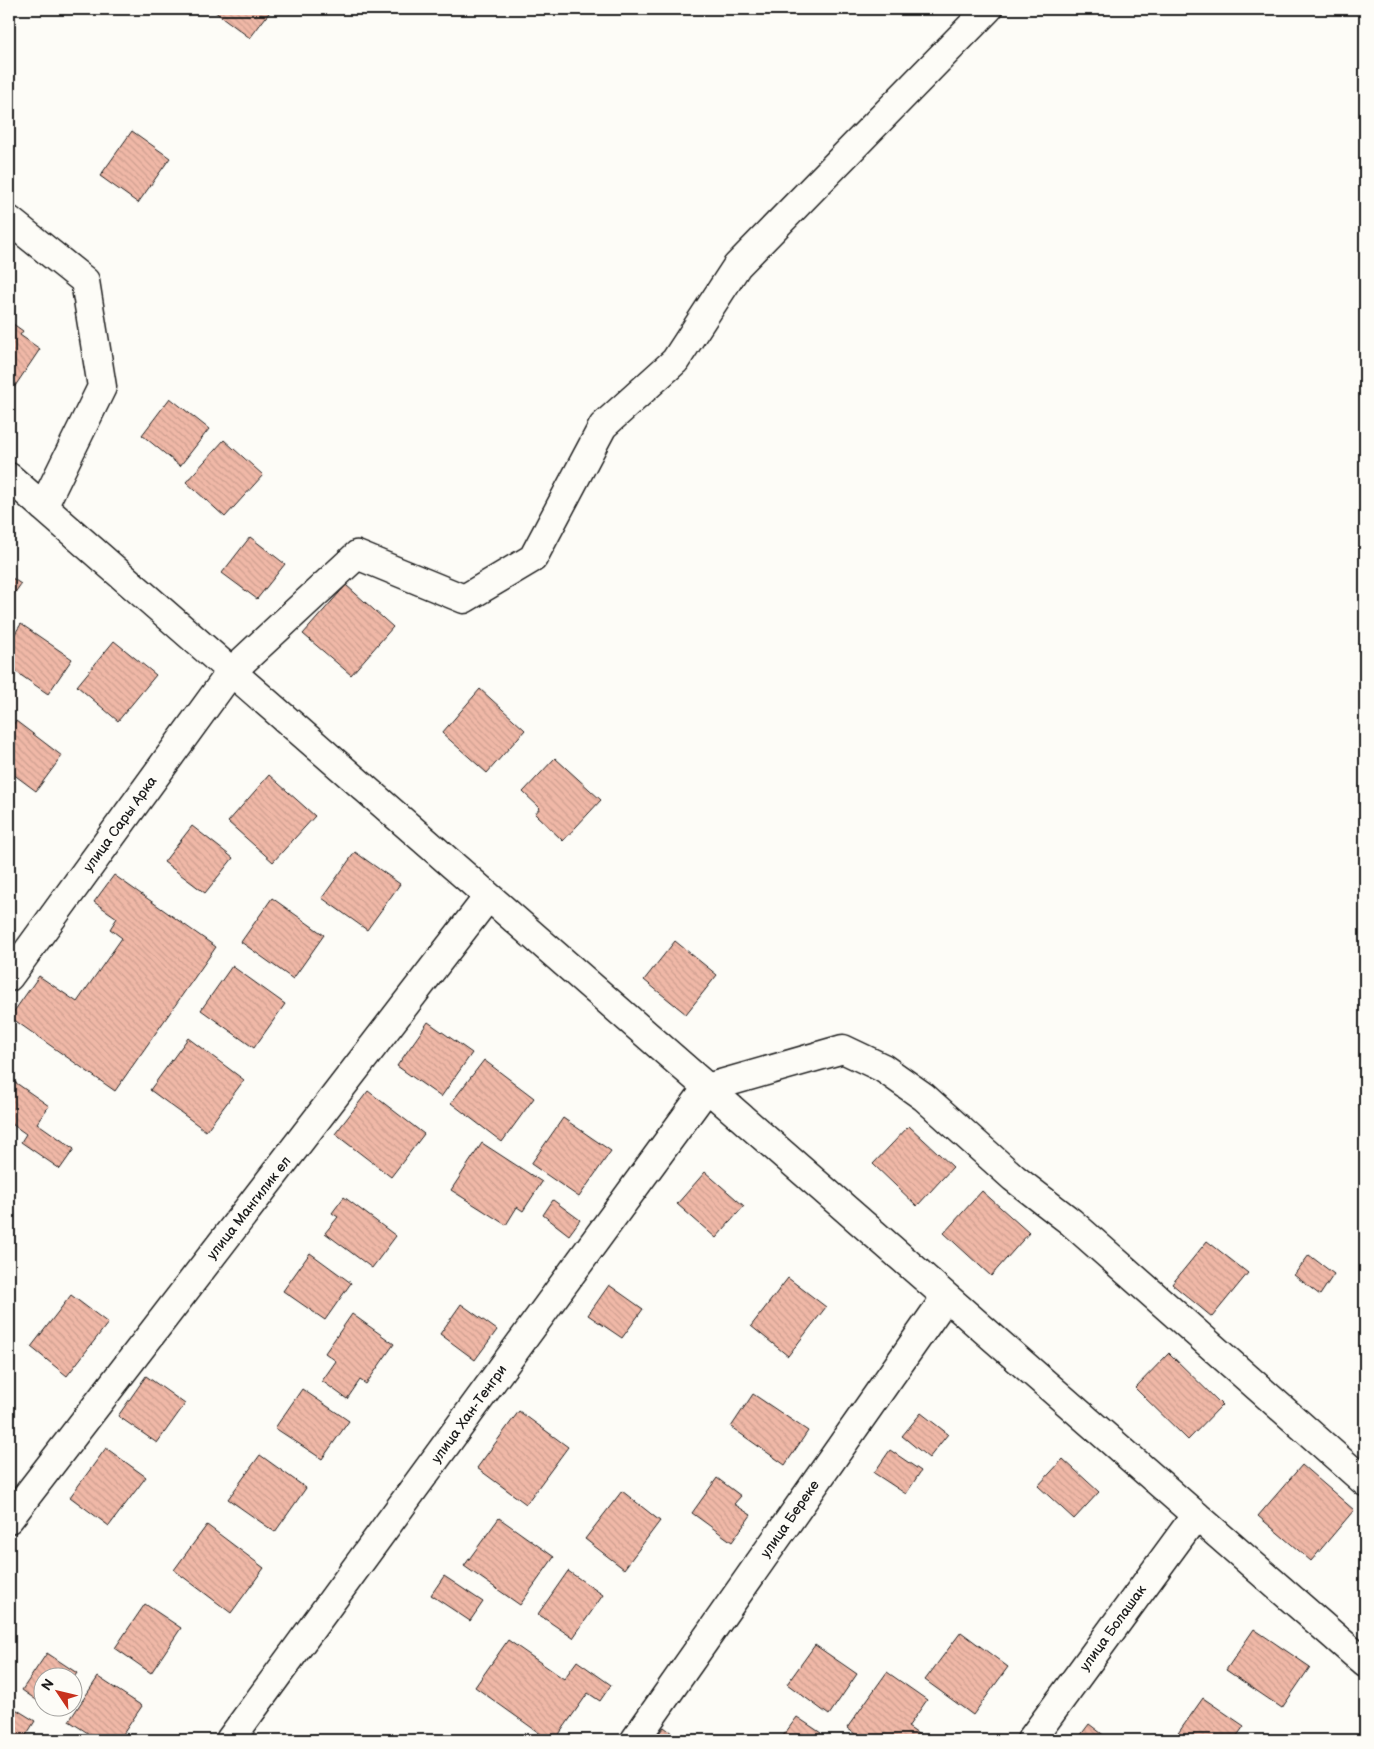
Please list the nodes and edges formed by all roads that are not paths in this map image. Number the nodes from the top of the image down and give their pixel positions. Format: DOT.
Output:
graph roads {
  1 [pos="988,9"];
  2 [pos="9,220"];
  3 [pos="9,478"];
  4 [pos="43,507"];
  5 [pos="231,672"];
  6 [pos="488,897"];
  7 [pos="9,977"];
  8 [pos="707,1088"];
  9 [pos="946,1297"];
  10 [pos="1365,1482"];
  11 [pos="1196,1516"];
  12 [pos="9,1519"];
  13 [pos="1365,1664"];
  14 [pos="230,1740"];
  15 [pos="635,1740"];
  16 [pos="1031,1740"];
  1 -- 5 [label="street, улица Сары Арка"];
  2 -- 4 [label="street"];
  3 -- 4 [label="street"];
  4 -- 5 [label="street"];
  5 -- 6 [label="street"];
  5 -- 7 [label="street, улица Сары Арка"];
  6 -- 8 [label="street"];
  6 -- 12 [label="street, улица Мангилик ел"];
  8 -- 9 [label="street"];
  8 -- 10 [label="street"];
  8 -- 14 [label="street, улица Хан-Тенгри"];
  9 -- 11 [label="street"];
  9 -- 15 [label="street, улица Береке"];
  11 -- 13 [label="street"];
  11 -- 16 [label="street, улица Болашак"];
}
